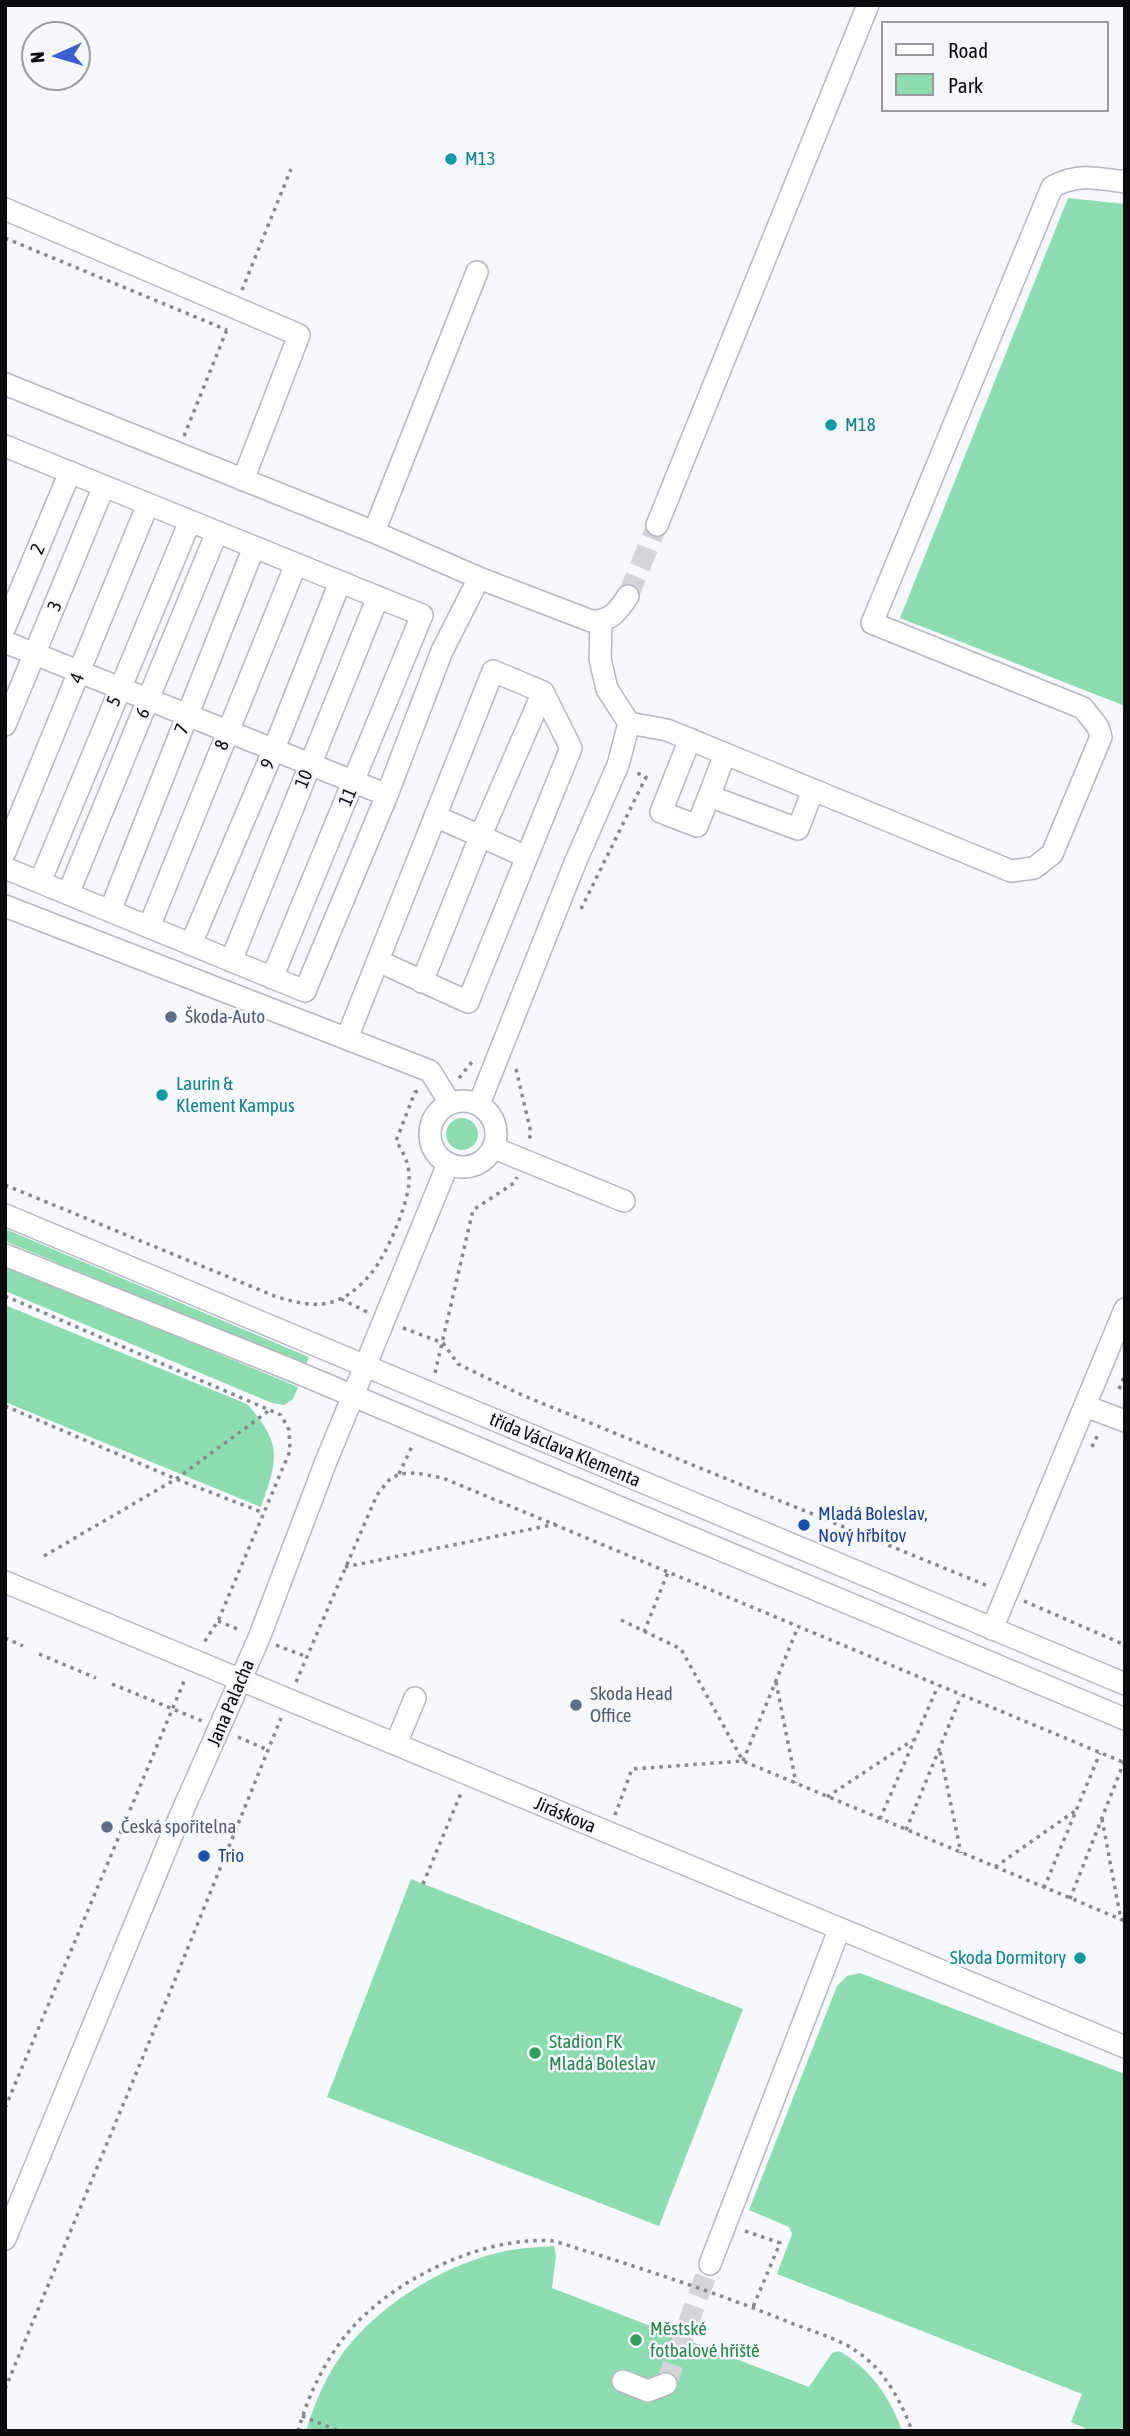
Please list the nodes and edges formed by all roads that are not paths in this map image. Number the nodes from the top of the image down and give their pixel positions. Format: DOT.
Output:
graph roads {
  1 [pos="868,5"];
  2 [pos="1125,182"];
  3 [pos="5,209"];
  4 [pos="477,272"];
  5 [pos="5,384"];
  6 [pos="5,446"];
  7 [pos="70,472"];
  8 [pos="243,480"];
  9 [pos="104,486"];
  10 [pos="148,503"];
  11 [pos="190,521"];
  12 [pos="657,525"];
  13 [pos="217,531"];
  14 [pos="374,533"];
  15 [pos="254,547"];
  16 [pos="296,564"];
  17 [pos="479,578"];
  18 [pos="14,581"];
  19 [pos="341,582"];
  20 [pos="628,596"];
  21 [pos="377,597"];
  22 [pos="601,622"];
  23 [pos="5,627"];
  24 [pos="5,642"];
  25 [pos="34,654"];
  26 [pos="79,672"];
  27 [pos="120,688"];
  28 [pos="542,692"];
  29 [pos="149,699"];
  30 [pos="188,715"];
  31 [pos="629,723"];
  32 [pos="5,725"];
  33 [pos="228,731"];
  34 [pos="690,739"];
  35 [pos="274,749"];
  36 [pos="725,754"];
  37 [pos="310,763"];
  38 [pos="355,782"];
  39 [pos="813,790"];
  40 [pos="387,795"];
  41 [pos="709,796"];
  42 [pos="435,816"];
  43 [pos="480,837"];
  44 [pos="5,852"];
  45 [pos="527,857"];
  46 [pos="5,867"];
  47 [pos="40,882"];
  48 [pos="68,894"];
  49 [pos="5,906"];
  50 [pos="110,911"];
  51 [pos="149,927"];
  52 [pos="191,944"];
  53 [pos="231,961"];
  54 [pos="378,961"];
  55 [pos="272,978"];
  56 [pos="422,982"];
  57 [pos="347,1038"];
  58 [pos="444,1094"];
  59 [pos="479,1104"];
  60 [pos="494,1148"];
  61 [pos="448,1164"];
  62 [pos="624,1201"];
  63 [pos="5,1215"];
  64 [pos="5,1255"];
  65 [pos="1125,1309"];
  66 [pos="365,1366"];
  67 [pos="353,1397"];
  68 [pos="1085,1406"];
  69 [pos="1125,1421"];
  70 [pos="5,1582"];
  71 [pos="992,1629"];
  72 [pos="241,1681"];
  73 [pos="1125,1684"];
  74 [pos="415,1698"];
  75 [pos="1125,1719"];
  76 [pos="396,1744"];
  77 [pos="839,1930"];
  78 [pos="1125,2047"];
  79 [pos="5,2239"];
  80 [pos="710,2264"];
  81 [pos="623,2381"];
  82 [pos="666,2384"];
  1 -- 12 [label="street"];
  2 -- 39 [label="street"];
  3 -- 8 [label="street"];
  4 -- 14 [label="street"];
  5 -- 8 [label="street"];
  6 -- 7 [label="street"];
  7 -- 9 [label="street"];
  7 -- 18 [label="street, 2"];
  8 -- 14 [label="street"];
  9 -- 10 [label="street"];
  9 -- 25 [label="street, 3"];
  10 -- 11 [label="street"];
  10 -- 26 [label="street, 4"];
  11 -- 13 [label="street"];
  11 -- 27 [label="street, 5"];
  13 -- 15 [label="street"];
  13 -- 29 [label="street, 6"];
  14 -- 17 [label="street"];
  15 -- 16 [label="street"];
  15 -- 30 [label="street, 7"];
  16 -- 19 [label="street"];
  16 -- 33 [label="street, 8"];
  17 -- 22 [label="street"];
  17 -- 40 [label="street"];
  18 -- 23 [label="street, 2"];
  19 -- 21 [label="street"];
  19 -- 35 [label="street, 9"];
  20 -- 22 [label="street"];
  21 -- 37 [label="street, 10"];
  21 -- 38 [label="street, 11"];
  22 -- 31 [label="street"];
  24 -- 25 [label="street"];
  25 -- 26 [label="street"];
  25 -- 32 [label="street, 3"];
  26 -- 27 [label="street"];
  26 -- 44 [label="street, 4"];
  27 -- 29 [label="street"];
  27 -- 47 [label="street, 5"];
  28 -- 42 [label="street"];
  28 -- 43 [label="street"];
  28 -- 45 [label="street"];
  29 -- 30 [label="street"];
  29 -- 48 [label="street, 6"];
  30 -- 33 [label="street"];
  30 -- 50 [label="street, 7"];
  31 -- 34 [label="street"];
  31 -- 59 [label="street"];
  33 -- 35 [label="street"];
  33 -- 51 [label="street, 8"];
  34 -- 36 [label="street"];
  34 -- 41 [label="street"];
  35 -- 37 [label="street"];
  35 -- 52 [label="street, 9"];
  36 -- 39 [label="street"];
  36 -- 41 [label="street"];
  37 -- 38 [label="street"];
  37 -- 53 [label="street, 10"];
  38 -- 40 [label="street"];
  38 -- 55 [label="street, 11"];
  39 -- 41 [label="street"];
  40 -- 55 [label="street"];
  42 -- 43 [label="street"];
  42 -- 54 [label="street"];
  43 -- 45 [label="street"];
  43 -- 56 [label="street"];
  45 -- 56 [label="street"];
  46 -- 47 [label="street"];
  47 -- 48 [label="street"];
  48 -- 50 [label="street"];
  49 -- 57 [label="street"];
  50 -- 51 [label="street"];
  51 -- 52 [label="street"];
  52 -- 53 [label="street"];
  53 -- 55 [label="street"];
  54 -- 56 [label="street"];
  54 -- 57 [label="street"];
  57 -- 58 [label="street"];
  58 -- 59 [label="street"];
  58 -- 61 [label="street"];
  59 -- 60 [label="street"];
  60 -- 61 [label="street"];
  60 -- 62 [label="street"];
  61 -- 66 [label="street, Jana Palacha"];
  63 -- 66 [label="street, třída Václava Klementa"];
  64 -- 67 [label="street, třída Václava Klementa"];
  65 -- 68 [label="street"];
  66 -- 67 [label="street, Jana Palacha"];
  66 -- 71 [label="street, třída Václava Klementa"];
  67 -- 72 [label="street, Jana Palacha"];
  67 -- 75 [label="street, třída Václava Klementa"];
  68 -- 69 [label="street"];
  68 -- 71 [label="street"];
  70 -- 72 [label="street, Jiráskova"];
  71 -- 73 [label="street, třída Václava Klementa"];
  72 -- 76 [label="street, Jiráskova"];
  72 -- 79 [label="street, Jana Palacha"];
  74 -- 76 [label="street"];
  76 -- 77 [label="street, Jiráskova"];
  77 -- 78 [label="street, Jiráskova"];
  77 -- 80 [label="street"];
  81 -- 82 [label="street"];
}
